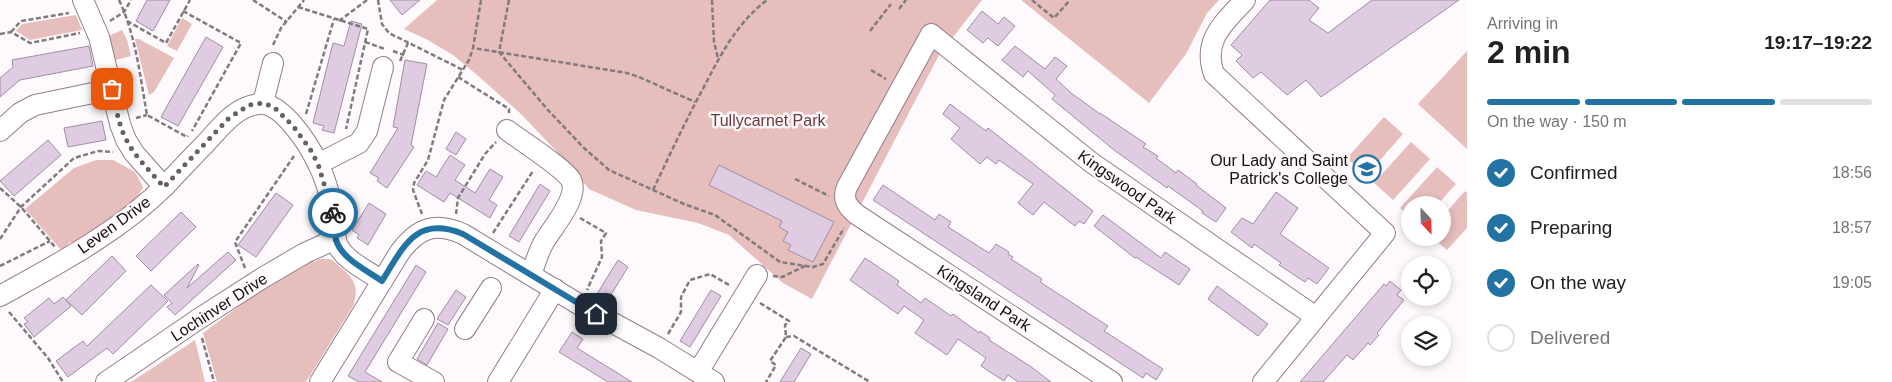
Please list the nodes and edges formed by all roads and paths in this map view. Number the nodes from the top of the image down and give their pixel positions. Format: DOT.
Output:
graph roads {
  1 [pos="119,0"];
  2 [pos="131,0"];
  3 [pos="190,0"];
  4 [pos="253,0"];
  5 [pos="304,0"];
  6 [pos="367,0"];
  7 [pos="378,0"];
  8 [pos="481,0"];
  9 [pos="509,0"];
  10 [pos="712,0"];
  11 [pos="767,0"];
  12 [pos="906,0"];
  13 [pos="1032,0"];
  14 [pos="1070,0"];
  15 [pos="1245,0"];
  16 [pos="84,3"];
  17 [pos="891,4"];
  18 [pos="298,7"];
  19 [pos="899,9"];
  20 [pos="184,11"];
  21 [pos="124,12"];
  22 [pos="334,19"];
  23 [pos="339,21"];
  24 [pos="127,22"];
  25 [pos="287,22"];
  26 [pos="96,30"];
  27 [pos="870,31"];
  28 [pos="11,32"];
  29 [pos="0,34"];
  30 [pos="473,48"];
  31 [pos="499,52"];
  32 [pos="718,59"];
  33 [pos="273,63"];
  34 [pos="383,66"];
  35 [pos="463,70"];
  36 [pos="458,77"];
  37 [pos="112,89"];
  38 [pos="695,102"];
  39 [pos="269,105"];
  40 [pos="507,130"];
  41 [pos="0,131"];
  42 [pos="297,131"];
  43 [pos="345,131"];
  44 [pos="542,155"];
  45 [pos="314,156"];
  46 [pos="141,160"];
  47 [pos="795,179"];
  48 [pos="164,187"];
  49 [pos="0,188"];
  50 [pos="653,190"];
  51 [pos="21,208"];
  52 [pos="851,208"];
  53 [pos="565,210"];
  54 [pos="428,230"];
  55 [pos="454,231"];
  56 [pos="0,239"];
  57 [pos="336,239"];
  58 [pos="50,241"];
  59 [pos="484,247"];
  60 [pos="66,259"];
  61 [pos="0,266"];
  62 [pos="807,266"];
  63 [pos="248,275"];
  64 [pos="531,275"];
  65 [pos="757,275"];
  66 [pos="382,281"];
  67 [pos="491,288"];
  68 [pos="555,289"];
  69 [pos="745,294"];
  70 [pos="3,302"];
  71 [pos="580,305"];
  72 [pos="1316,317"];
  73 [pos="424,319"];
  74 [pos="197,320"];
  75 [pos="465,329"];
  76 [pos="786,337"];
  77 [pos="659,348"];
  78 [pos="706,377"];
  79 [pos="327,380"];
  80 [pos="63,382"];
  81 [pos="106,382"];
  82 [pos="214,382"];
  83 [pos="434,382"];
  84 [pos="498,382"];
  85 [pos="766,382"];
  86 [pos="870,382"];
  87 [pos="1112,382"];
  88 [pos="1263,382"];
  1 -- 21 [label="path"];
  2 -- 21 [label="path"];
  3 -- 20 [label="path"];
  4 -- 25 [label="path"];
  5 -- 18 [label="path"];
  6 -- 23 [label="path"];
  7 -- 35 [label="path"];
  8 -- 30 [label="path"];
  9 -- 31 [label="path"];
  10 -- 32 [label="path"];
  11 -- 32 [label="path"];
  12 -- 19 [label="path"];
  13 -- 14 [label="path"];
  15 -- 72 [label="street"];
  16 -- 26 [label="street"];
  16 -- 28 [label="path"];
  17 -- 27 [label="path"];
  18 -- 22 [label="path"];
  18 -- 25 [label="path"];
  20 -- 24 [label="path"];
  20 -- 24 [label="path"];
  21 -- 24 [label="path"];
  21 -- 26 [label="path"];
  22 -- 23 [label="path"];
  22 -- 42 [label="path"];
  23 -- 43 [label="path"];
  25 -- 33 [label="path"];
  26 -- 28 [label="path"];
  26 -- 37 [label="street"];
  28 -- 29 [label="path"];
  30 -- 31 [label="path"];
  30 -- 35 [label="path"];
  31 -- 38 [label="path"];
  31 -- 50 [label="path"];
  32 -- 38 [label="path"];
  33 -- 39 [label="street"];
  34 -- 45 [label="street"];
  35 -- 36 [label="path"];
  36 -- 40 [label="path"];
  36 -- 54 [label="path"];
  37 -- 41 [label="street"];
  37 -- 46 [label="street"];
  38 -- 50 [label="path"];
  39 -- 42 [label="street"];
  39 -- 48 [label="street, Leven Drive"];
  40 -- 44 [label="street"];
  40 -- 55 [label="path"];
  42 -- 45 [label="street"];
  44 -- 53 [label="street"];
  44 -- 59 [label="path"];
  45 -- 57 [label="street"];
  45 -- 63 [label="path"];
  46 -- 48 [label="street"];
  46 -- 51 [label="path"];
  47 -- 52 [label="path"];
  48 -- 60 [label="street, Leven Drive"];
  49 -- 51 [label="path"];
  50 -- 62 [label="path"];
  51 -- 56 [label="path"];
  51 -- 58 [label="path"];
  52 -- 62 [label="path"];
  52 -- 72 [label="street, Kingswood Park"];
  52 -- 87 [label="street, Kingsland Park"];
  53 -- 64 [label="street"];
  53 -- 71 [label="path"];
  54 -- 55 [label="street"];
  54 -- 66 [label="street"];
  55 -- 59 [label="street"];
  57 -- 66 [label="street"];
  57 -- 74 [label="street, Lochinver Drive"];
  58 -- 60 [label="path"];
  58 -- 61 [label="path"];
  59 -- 64 [label="street"];
  60 -- 70 [label="street, Leven Drive"];
  62 -- 65 [label="path"];
  64 -- 68 [label="street"];
  65 -- 69 [label="street"];
  66 -- 79 [label="street"];
  67 -- 75 [label="street"];
  68 -- 71 [label="street"];
  68 -- 84 [label="street"];
  69 -- 76 [label="path"];
  69 -- 77 [label="path"];
  69 -- 78 [label="street"];
  70 -- 80 [label="path"];
  71 -- 77 [label="street"];
  72 -- 88 [label="street"];
  73 -- 83 [label="street"];
  74 -- 81 [label="street, Lochinver Drive"];
  74 -- 82 [label="path"];
  76 -- 85 [label="path"];
  76 -- 86 [label="path"];
  77 -- 78 [label="street"];
}
